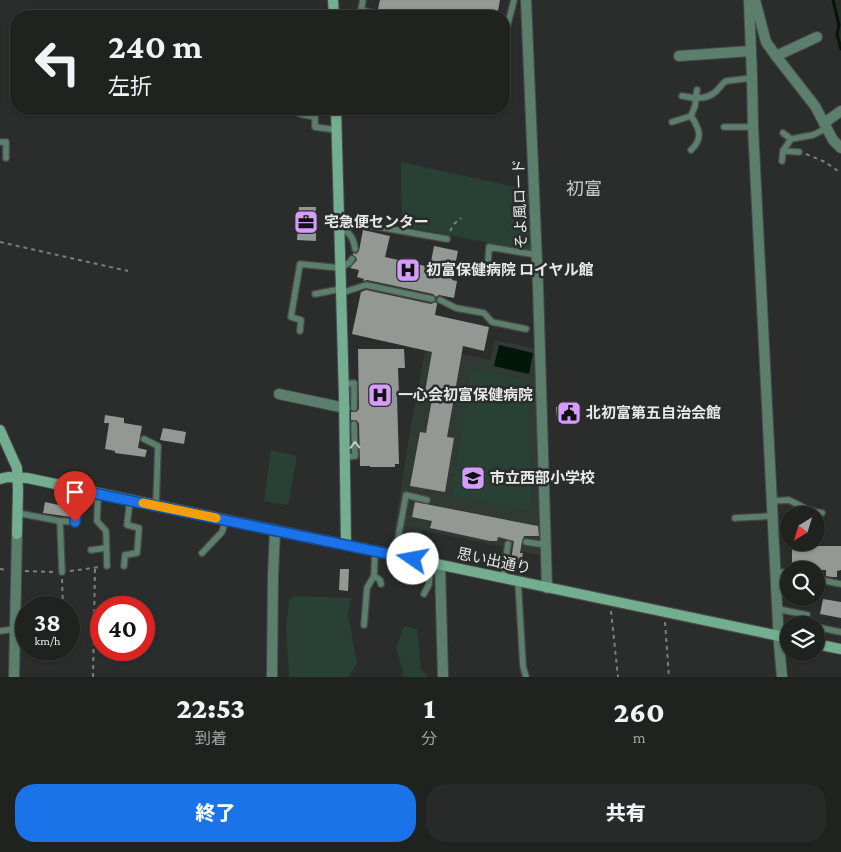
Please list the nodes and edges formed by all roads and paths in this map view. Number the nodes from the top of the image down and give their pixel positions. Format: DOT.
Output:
graph roads {
  1 [pos="514,0"];
  2 [pos="526,0"];
  3 [pos="749,0"];
  4 [pos="755,0"];
  5 [pos="510,16"];
  6 [pos="816,37"];
  7 [pos="751,51"];
  8 [pos="679,56"];
  9 [pos="776,56"];
  10 [pos="752,78"];
  11 [pos="697,90"];
  12 [pos="682,96"];
  13 [pos="697,98"];
  14 [pos="841,111"];
  15 [pos="305,115"];
  16 [pos="336,115"];
  17 [pos="691,116"];
  18 [pos="672,122"];
  19 [pos="826,126"];
  20 [pos="724,127"];
  21 [pos="753,127"];
  22 [pos="337,130"];
  23 [pos="783,134"];
  24 [pos="791,139"];
  25 [pos="0,142"];
  26 [pos="841,148"];
  27 [pos="691,150"];
  28 [pos="782,151"];
  29 [pos="799,152"];
  30 [pos="6,158"];
  31 [pos="782,161"];
  32 [pos="841,172"];
  33 [pos="461,218"];
  34 [pos="339,223"];
  35 [pos="448,239"];
  36 [pos="0,242"];
  37 [pos="355,249"];
  38 [pos="537,255"];
  39 [pos="352,259"];
  40 [pos="488,263"];
  41 [pos="340,268"];
  42 [pos="128,271"];
  43 [pos="341,291"];
  44 [pos="315,294"];
  45 [pos="432,299"];
  46 [pos="440,300"];
  47 [pos="526,330"];
  48 [pos="300,331"];
  49 [pos="279,394"];
  50 [pos="349,408"];
  51 [pos="354,424"];
  52 [pos="0,430"];
  53 [pos="144,439"];
  54 [pos="346,456"];
  55 [pos="17,478"];
  56 [pos="0,479"];
  57 [pos="78,490"];
  58 [pos="98,494"];
  59 [pos="130,500"];
  60 [pos="427,500"];
  61 [pos="772,501"];
  62 [pos="156,505"];
  63 [pos="801,506"];
  64 [pos="18,513"];
  65 [pos="773,516"];
  66 [pos="735,518"];
  67 [pos="226,520"];
  68 [pos="60,521"];
  69 [pos="275,530"];
  70 [pos="526,542"];
  71 [pos="508,544"];
  72 [pos="346,545"];
  73 [pos="546,545"];
  74 [pos="106,548"];
  75 [pos="91,550"];
  76 [pos="375,551"];
  77 [pos="202,553"];
  78 [pos="394,555"];
  79 [pos="435,564"];
  80 [pos="107,566"];
  81 [pos="124,566"];
  82 [pos="95,568"];
  83 [pos="62,572"];
  84 [pos="780,572"];
  85 [pos="776,573"];
  86 [pos="374,576"];
  87 [pos="503,578"];
  88 [pos="518,581"];
  89 [pos="825,581"];
  90 [pos="382,584"];
  91 [pos="841,584"];
  92 [pos="547,588"];
  93 [pos="424,594"];
  94 [pos="16,596"];
  95 [pos="63,596"];
  96 [pos="612,601"];
  97 [pos="778,609"];
  98 [pos="665,612"];
  99 [pos="807,616"];
  100 [pos="780,619"];
  101 [pos="364,625"];
  102 [pos="15,629"];
  103 [pos="825,629"];
  104 [pos="0,631"];
  105 [pos="841,632"];
  106 [pos="780,637"];
  107 [pos="825,646"];
  108 [pos="841,649"];
  109 [pos="15,653"];
  110 [pos="783,661"];
  111 [pos="14,677"];
  112 [pos="93,677"];
  113 [pos="272,677"];
  114 [pos="443,677"];
  115 [pos="526,677"];
  116 [pos="618,677"];
  117 [pos="669,677"];
  118 [pos="782,677"];
  1 -- 5 [label="lane"];
  2 -- 38 [label="street, そよ風ロード"];
  3 -- 7 [label="street"];
  4 -- 9 [label="street"];
  6 -- 9 [label="street"];
  7 -- 8 [label="street"];
  7 -- 10 [label="street"];
  9 -- 19 [label="street"];
  10 -- 13 [label="lane"];
  10 -- 21 [label="street"];
  11 -- 13 [label="lane"];
  12 -- 13 [label="lane"];
  13 -- 17 [label="lane"];
  14 -- 19 [label="street"];
  15 -- 22 [label="lane"];
  16 -- 22 [label="street"];
  17 -- 18 [label="lane"];
  17 -- 27 [label="lane"];
  19 -- 24 [label="lane"];
  19 -- 26 [label="street"];
  20 -- 21 [label="lane"];
  21 -- 61 [label="street"];
  22 -- 34 [label="street"];
  23 -- 24 [label="lane"];
  24 -- 28 [label="lane"];
  25 -- 30 [label="lane"];
  28 -- 29 [label="lane"];
  28 -- 31 [label="lane"];
  29 -- 32 [label="path"];
  33 -- 35 [label="path"];
  34 -- 35 [label="lane"];
  34 -- 37 [label="lane"];
  34 -- 41 [label="street"];
  36 -- 42 [label="path"];
  38 -- 40 [label="lane"];
  38 -- 73 [label="street, そよ風ロード"];
  39 -- 41 [label="lane"];
  41 -- 43 [label="street"];
  41 -- 48 [label="lane"];
  43 -- 44 [label="lane"];
  43 -- 45 [label="lane"];
  43 -- 50 [label="street"];
  46 -- 47 [label="lane"];
  49 -- 50 [label="street"];
  50 -- 54 [label="street"];
  54 -- 51 [label="lane, one-way"];
  52 -- 55 [label="street"];
  53 -- 62 [label="lane"];
  54 -- 72 [label="street"];
  55 -- 56 [label="street, 思い出通り"];
  55 -- 57 [label="street, 思い出通り"];
  55 -- 64 [label="street"];
  57 -- 58 [label="street, 思い出通り"];
  57 -- 68 [label="lane"];
  58 -- 59 [label="street, 思い出通り"];
  58 -- 74 [label="lane"];
  59 -- 62 [label="street, 思い出通り"];
  59 -- 81 [label="lane"];
  60 -- 78 [label="lane"];
  61 -- 63 [label="lane"];
  61 -- 65 [label="street"];
  62 -- 67 [label="street, 思い出通り"];
  64 -- 68 [label="lane"];
  64 -- 94 [label="street"];
  65 -- 66 [label="lane"];
  65 -- 85 [label="street"];
  67 -- 69 [label="street, 思い出通り"];
  67 -- 77 [label="lane"];
  68 -- 83 [label="lane"];
  69 -- 72 [label="street, 思い出通り"];
  69 -- 113 [label="street"];
  70 -- 73 [label="lane"];
  71 -- 87 [label="lane"];
  72 -- 76 [label="street, 思い出通り"];
  73 -- 92 [label="street, そよ風ロード"];
  74 -- 75 [label="lane"];
  74 -- 80 [label="lane"];
  76 -- 78 [label="street, 思い出通り"];
  76 -- 86 [label="lane"];
  78 -- 79 [label="street, 思い出通り"];
  79 -- 87 [label="street, 思い出通り"];
  79 -- 93 [label="lane"];
  79 -- 114 [label="street"];
  82 -- 112 [label="path"];
  83 -- 95 [label="path"];
  84 -- 85 [label="lane"];
  85 -- 97 [label="street"];
  86 -- 90 [label="lane"];
  86 -- 101 [label="lane"];
  87 -- 88 [label="street, 思い出通り"];
  88 -- 92 [label="street, 思い出通り"];
  88 -- 115 [label="lane"];
  89 -- 91 [label="lane"];
  92 -- 96 [label="street, 思い出通り"];
  96 -- 98 [label="street, 思い出通り"];
  96 -- 116 [label="path"];
  97 -- 99 [label="lane"];
  97 -- 100 [label="street"];
  98 -- 106 [label="street, 思い出通り"];
  98 -- 117 [label="path"];
  102 -- 104 [label="lane"];
  103 -- 105 [label="lane"];
  107 -- 108 [label="street"];
  109 -- 111 [label="street"];
  110 -- 118 [label="street"];
}
